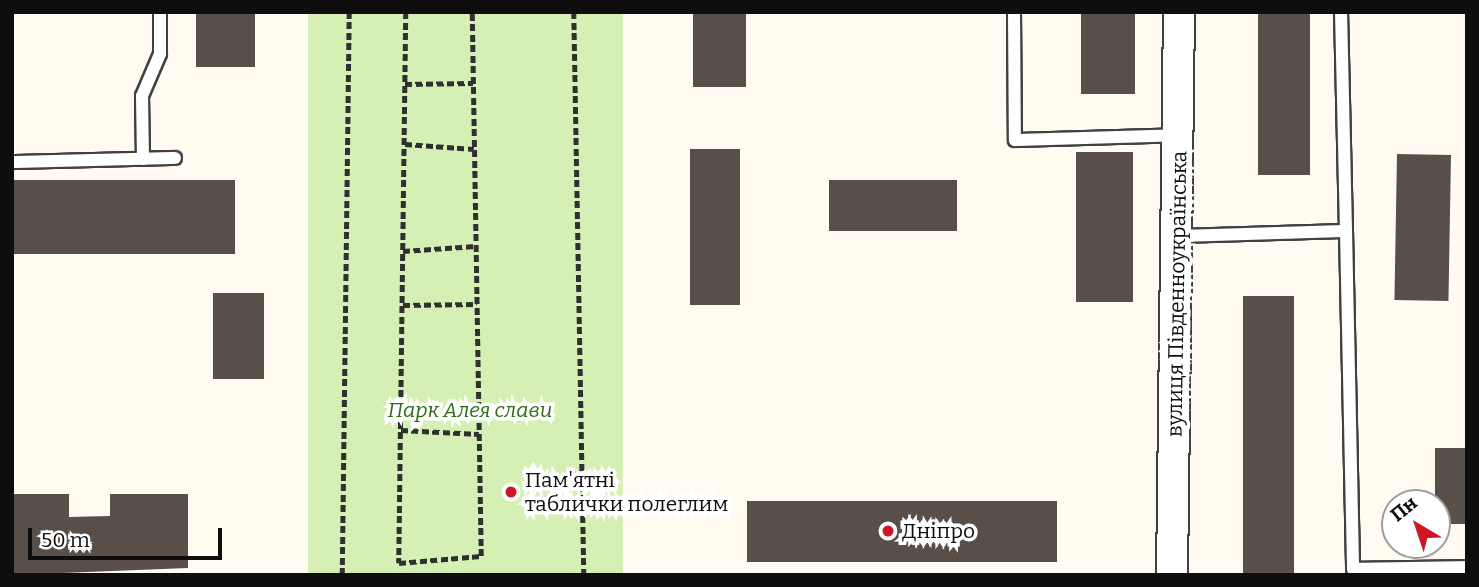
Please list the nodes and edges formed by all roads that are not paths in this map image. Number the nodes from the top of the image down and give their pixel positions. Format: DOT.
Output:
graph roads {
  1 [pos="160,12"];
  2 [pos="1014,12"];
  3 [pos="1179,12"];
  4 [pos="1341,12"];
  5 [pos="1179,135"];
  6 [pos="175,158"];
  7 [pos="143,159"];
  8 [pos="12,162"];
  9 [pos="1346,231"];
  10 [pos="1178,236"];
  11 [pos="1467,567"];
  12 [pos="1172,575"];
  1 -- 7 [label="lane"];
  2 -- 5 [label="lane"];
  3 -- 5 [label="street, вулиця Південноукраїнська"];
  4 -- 9 [label="lane"];
  5 -- 10 [label="street, вулиця Південноукраїнська"];
  6 -- 7 [label="lane"];
  7 -- 8 [label="lane"];
  9 -- 10 [label="lane"];
  9 -- 11 [label="lane"];
  10 -- 12 [label="street, вулиця Південноукраїнська"];
}
